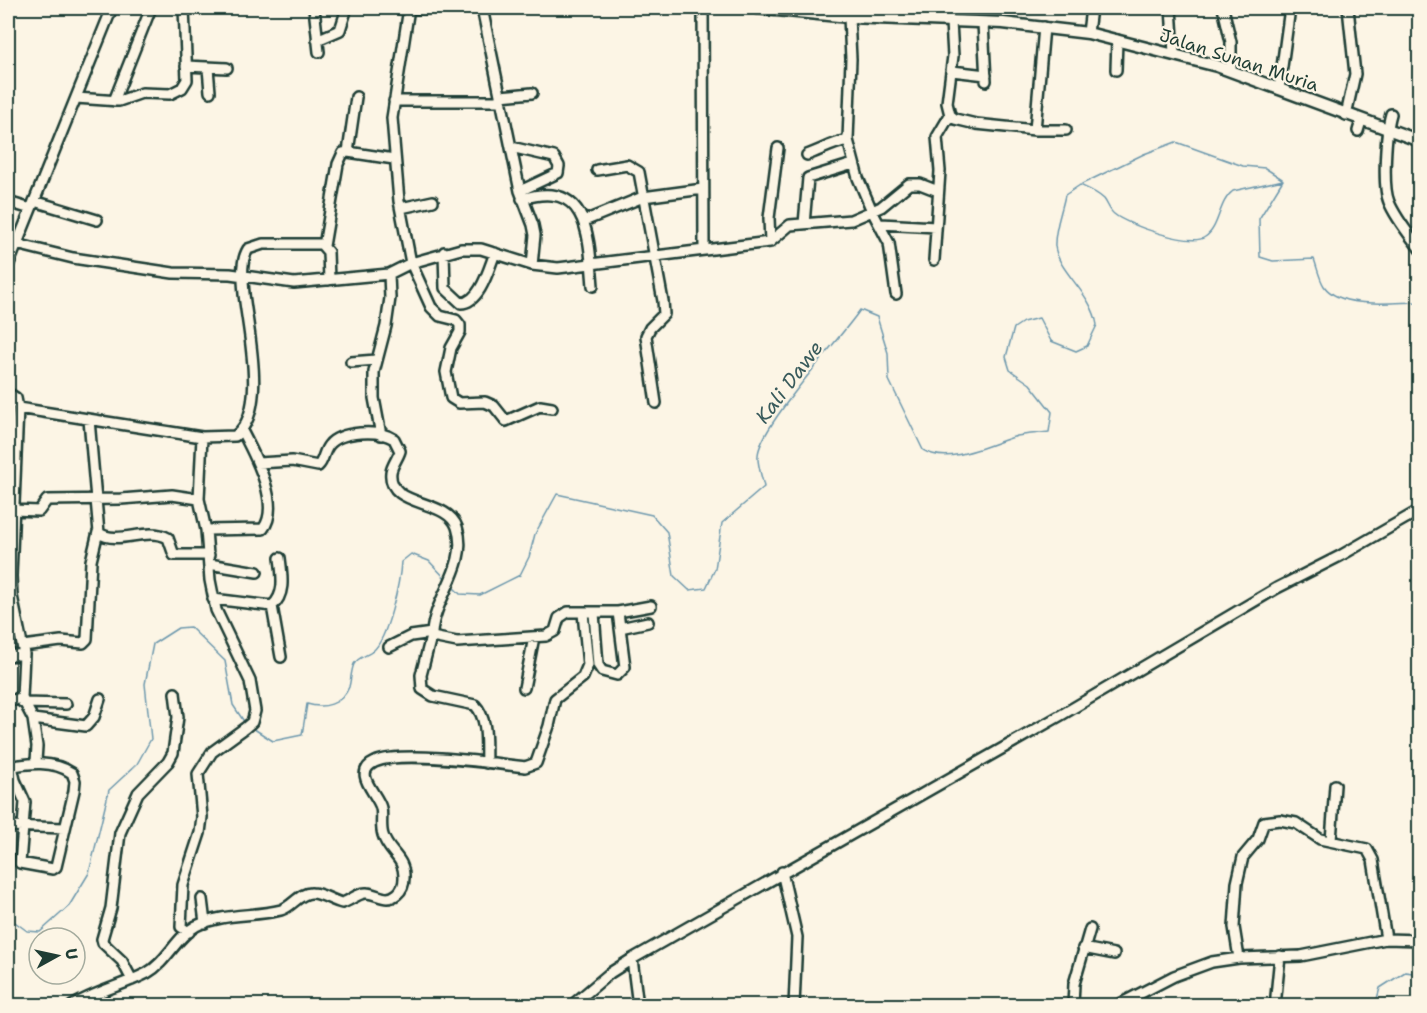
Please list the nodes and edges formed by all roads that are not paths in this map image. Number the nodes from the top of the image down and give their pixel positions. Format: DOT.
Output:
graph roads {
  1 [pos="112,8"];
  2 [pos="151,8"];
  3 [pos="184,8"];
  4 [pos="347,8"];
  5 [pos="405,8"];
  6 [pos="440,8"];
  7 [pos="450,8"];
  8 [pos="482,8"];
  9 [pos="703,8"];
  10 [pos="756,8"];
  11 [pos="1091,8"];
  12 [pos="1171,8"];
  13 [pos="1223,8"];
  14 [pos="1290,8"];
  15 [pos="1347,8"];
  16 [pos="312,14"];
  17 [pos="849,18"];
  18 [pos="951,22"];
  19 [pos="983,23"];
  20 [pos="1044,27"];
  21 [pos="1088,33"];
  22 [pos="317,40"];
  23 [pos="1117,40"];
  24 [pos="320,52"];
  25 [pos="1174,54"];
  26 [pos="186,66"];
  27 [pos="208,68"];
  28 [pos="226,68"];
  29 [pos="1116,70"];
  30 [pos="952,71"];
  31 [pos="1231,71"];
  32 [pos="1279,89"];
  33 [pos="210,92"];
  34 [pos="532,93"];
  35 [pos="356,97"];
  36 [pos="76,98"];
  37 [pos="501,98"];
  38 [pos="114,100"];
  39 [pos="394,100"];
  40 [pos="1391,114"];
  41 [pos="950,115"];
  42 [pos="1346,115"];
  43 [pos="1035,130"];
  44 [pos="1066,130"];
  45 [pos="1386,130"];
  46 [pos="848,140"];
  47 [pos="1419,141"];
  48 [pos="511,147"];
  49 [pos="778,148"];
  50 [pos="348,152"];
  51 [pos="807,155"];
  52 [pos="394,159"];
  53 [pos="853,164"];
  54 [pos="597,170"];
  55 [pos="703,189"];
  56 [pos="938,192"];
  57 [pos="521,195"];
  58 [pos="643,197"];
  59 [pos="433,201"];
  60 [pos="8,202"];
  61 [pos="32,205"];
  62 [pos="400,208"];
  63 [pos="872,211"];
  64 [pos="97,220"];
  65 [pos="584,221"];
  66 [pos="804,224"];
  67 [pos="881,224"];
  68 [pos="936,227"];
  69 [pos="770,242"];
  70 [pos="16,244"];
  71 [pos="324,246"];
  72 [pos="704,249"];
  73 [pos="1419,249"];
  74 [pos="444,252"];
  75 [pos="495,253"];
  76 [pos="653,255"];
  77 [pos="934,260"];
  78 [pos="411,263"];
  79 [pos="532,265"];
  80 [pos="8,266"];
  81 [pos="591,266"];
  82 [pos="389,274"];
  83 [pos="243,275"];
  84 [pos="329,280"];
  85 [pos="592,286"];
  86 [pos="896,294"];
  87 [pos="375,360"];
  88 [pos="351,362"];
  89 [pos="8,393"];
  90 [pos="656,403"];
  91 [pos="18,408"];
  92 [pos="552,408"];
  93 [pos="88,420"];
  94 [pos="242,431"];
  95 [pos="381,435"];
  96 [pos="202,437"];
  97 [pos="258,463"];
  98 [pos="11,477"];
  99 [pos="98,499"];
  100 [pos="199,499"];
  101 [pos="13,510"];
  102 [pos="1419,510"];
  103 [pos="206,531"];
  104 [pos="99,532"];
  105 [pos="280,558"];
  106 [pos="209,560"];
  107 [pos="257,572"];
  108 [pos="9,577"];
  109 [pos="213,599"];
  110 [pos="272,606"];
  111 [pos="651,606"];
  112 [pos="618,612"];
  113 [pos="583,613"];
  114 [pos="594,613"];
  115 [pos="648,622"];
  116 [pos="620,628"];
  117 [pos="432,635"];
  118 [pos="534,637"];
  119 [pos="389,647"];
  120 [pos="23,650"];
  121 [pos="8,656"];
  122 [pos="281,657"];
  123 [pos="524,688"];
  124 [pos="176,693"];
  125 [pos="100,699"];
  126 [pos="8,701"];
  127 [pos="22,701"];
  128 [pos="66,704"];
  129 [pos="33,719"];
  130 [pos="36,762"];
  131 [pos="486,764"];
  132 [pos="10,767"];
  133 [pos="1335,785"];
  134 [pos="23,825"];
  135 [pos="8,826"];
  136 [pos="64,828"];
  137 [pos="1331,841"];
  138 [pos="782,872"];
  139 [pos="202,899"];
  140 [pos="205,923"];
  141 [pos="1090,929"];
  142 [pos="189,932"];
  143 [pos="1386,939"];
  144 [pos="1419,940"];
  145 [pos="1083,948"];
  146 [pos="1114,954"];
  147 [pos="1280,956"];
  148 [pos="1239,958"];
  149 [pos="632,959"];
  150 [pos="132,980"];
  151 [pos="72,1005"];
  152 [pos="572,1005"];
  153 [pos="638,1005"];
  154 [pos="794,1005"];
  155 [pos="1073,1005"];
  156 [pos="1116,1005"];
  157 [pos="1275,1005"];
  1 -- 36 [label="street"];
  2 -- 38 [label="street"];
  3 -- 26 [label="street"];
  4 -- 22 [label="street"];
  5 -- 6 [label="main road"];
  5 -- 39 [label="street"];
  6 -- 7 [label="main road"];
  8 -- 37 [label="street"];
  9 -- 55 [label="street"];
  10 -- 17 [label="main road, Jalan Sunan Muria"];
  11 -- 21 [label="street"];
  12 -- 25 [label="street"];
  13 -- 31 [label="street"];
  14 -- 32 [label="street"];
  15 -- 42 [label="street"];
  16 -- 22 [label="street"];
  17 -- 18 [label="main road, Jalan Sunan Muria"];
  17 -- 46 [label="street"];
  18 -- 19 [label="main road, Jalan Sunan Muria"];
  18 -- 30 [label="street"];
  19 -- 20 [label="main road, Jalan Sunan Muria"];
  19 -- 30 [label="street"];
  20 -- 21 [label="main road, Jalan Sunan Muria"];
  20 -- 43 [label="street"];
  21 -- 23 [label="main road, Jalan Sunan Muria"];
  22 -- 24 [label="street"];
  23 -- 25 [label="main road, Jalan Sunan Muria"];
  23 -- 29 [label="street"];
  25 -- 31 [label="main road, Jalan Sunan Muria"];
  26 -- 27 [label="street"];
  26 -- 38 [label="street"];
  27 -- 28 [label="street"];
  27 -- 33 [label="street"];
  30 -- 41 [label="street"];
  31 -- 32 [label="main road, Jalan Sunan Muria"];
  32 -- 42 [label="main road, Jalan Sunan Muria"];
  34 -- 37 [label="street"];
  35 -- 50 [label="street"];
  36 -- 38 [label="street"];
  36 -- 61 [label="street"];
  37 -- 39 [label="street"];
  37 -- 48 [label="street"];
  39 -- 52 [label="street"];
  40 -- 45 [label="street"];
  41 -- 43 [label="street"];
  41 -- 56 [label="street"];
  42 -- 45 [label="main road, Jalan Sunan Muria"];
  43 -- 44 [label="street"];
  45 -- 47 [label="main road, Jalan Sunan Muria"];
  45 -- 73 [label="street"];
  46 -- 51 [label="street"];
  46 -- 53 [label="street"];
  48 -- 57 [label="street"];
  48 -- 57 [label="street"];
  49 -- 69 [label="street"];
  50 -- 52 [label="street"];
  50 -- 71 [label="street"];
  52 -- 62 [label="street"];
  53 -- 63 [label="street"];
  53 -- 66 [label="street"];
  54 -- 58 [label="street"];
  55 -- 58 [label="street"];
  55 -- 72 [label="street"];
  56 -- 63 [label="street"];
  56 -- 68 [label="street"];
  57 -- 65 [label="street"];
  57 -- 79 [label="street"];
  58 -- 65 [label="street"];
  58 -- 76 [label="street"];
  59 -- 62 [label="street"];
  60 -- 61 [label="street"];
  61 -- 64 [label="street"];
  61 -- 70 [label="street"];
  62 -- 78 [label="street"];
  63 -- 66 [label="street"];
  63 -- 67 [label="street"];
  65 -- 81 [label="street"];
  66 -- 69 [label="street"];
  67 -- 68 [label="street"];
  67 -- 86 [label="street"];
  68 -- 77 [label="street"];
  69 -- 72 [label="street"];
  70 -- 80 [label="street"];
  70 -- 83 [label="street"];
  71 -- 83 [label="street"];
  71 -- 84 [label="street"];
  72 -- 76 [label="street"];
  74 -- 75 [label="street"];
  74 -- 75 [label="street"];
  74 -- 78 [label="street"];
  75 -- 79 [label="street"];
  76 -- 81 [label="street"];
  76 -- 90 [label="street"];
  78 -- 82 [label="street"];
  78 -- 92 [label="street"];
  79 -- 81 [label="street"];
  81 -- 85 [label="street"];
  82 -- 84 [label="street"];
  82 -- 87 [label="street"];
  83 -- 84 [label="street"];
  83 -- 94 [label="street"];
  87 -- 88 [label="street"];
  87 -- 95 [label="street"];
  89 -- 91 [label="street"];
  91 -- 93 [label="street"];
  91 -- 98 [label="street"];
  93 -- 96 [label="street"];
  93 -- 99 [label="street"];
  94 -- 96 [label="street"];
  94 -- 97 [label="street"];
  95 -- 97 [label="street"];
  95 -- 117 [label="street"];
  96 -- 100 [label="street"];
  97 -- 103 [label="street"];
  98 -- 101 [label="street"];
  99 -- 100 [label="street"];
  99 -- 101 [label="street"];
  99 -- 104 [label="street"];
  100 -- 103 [label="street"];
  101 -- 108 [label="street"];
  102 -- 138 [label="street"];
  103 -- 106 [label="street"];
  104 -- 106 [label="street"];
  104 -- 120 [label="street"];
  105 -- 110 [label="street"];
  106 -- 107 [label="street"];
  106 -- 109 [label="street"];
  108 -- 120 [label="street"];
  109 -- 110 [label="street"];
  109 -- 142 [label="street"];
  110 -- 122 [label="street"];
  111 -- 112 [label="street"];
  112 -- 114 [label="street"];
  112 -- 116 [label="street"];
  113 -- 114 [label="street"];
  113 -- 118 [label="street"];
  113 -- 131 [label="street"];
  114 -- 116 [label="street"];
  115 -- 116 [label="street"];
  117 -- 118 [label="street"];
  117 -- 119 [label="street"];
  117 -- 131 [label="street"];
  118 -- 123 [label="street"];
  120 -- 121 [label="street"];
  120 -- 127 [label="street"];
  124 -- 150 [label="street"];
  125 -- 129 [label="street"];
  126 -- 127 [label="street"];
  127 -- 128 [label="street"];
  127 -- 129 [label="street"];
  129 -- 130 [label="street"];
  130 -- 132 [label="street"];
  130 -- 136 [label="street"];
  131 -- 140 [label="street"];
  132 -- 134 [label="street"];
  133 -- 137 [label="street"];
  134 -- 135 [label="street"];
  134 -- 136 [label="street"];
  134 -- 136 [label="street"];
  137 -- 143 [label="street"];
  137 -- 148 [label="street"];
  138 -- 149 [label="street"];
  138 -- 154 [label="street"];
  139 -- 140 [label="street"];
  140 -- 142 [label="street"];
  141 -- 145 [label="street"];
  142 -- 150 [label="street"];
  143 -- 144 [label="street"];
  143 -- 147 [label="street"];
  145 -- 146 [label="street"];
  145 -- 155 [label="street"];
  147 -- 148 [label="street"];
  147 -- 157 [label="street"];
  148 -- 156 [label="street"];
  149 -- 152 [label="street"];
  149 -- 153 [label="street"];
  150 -- 151 [label="street"];
}
